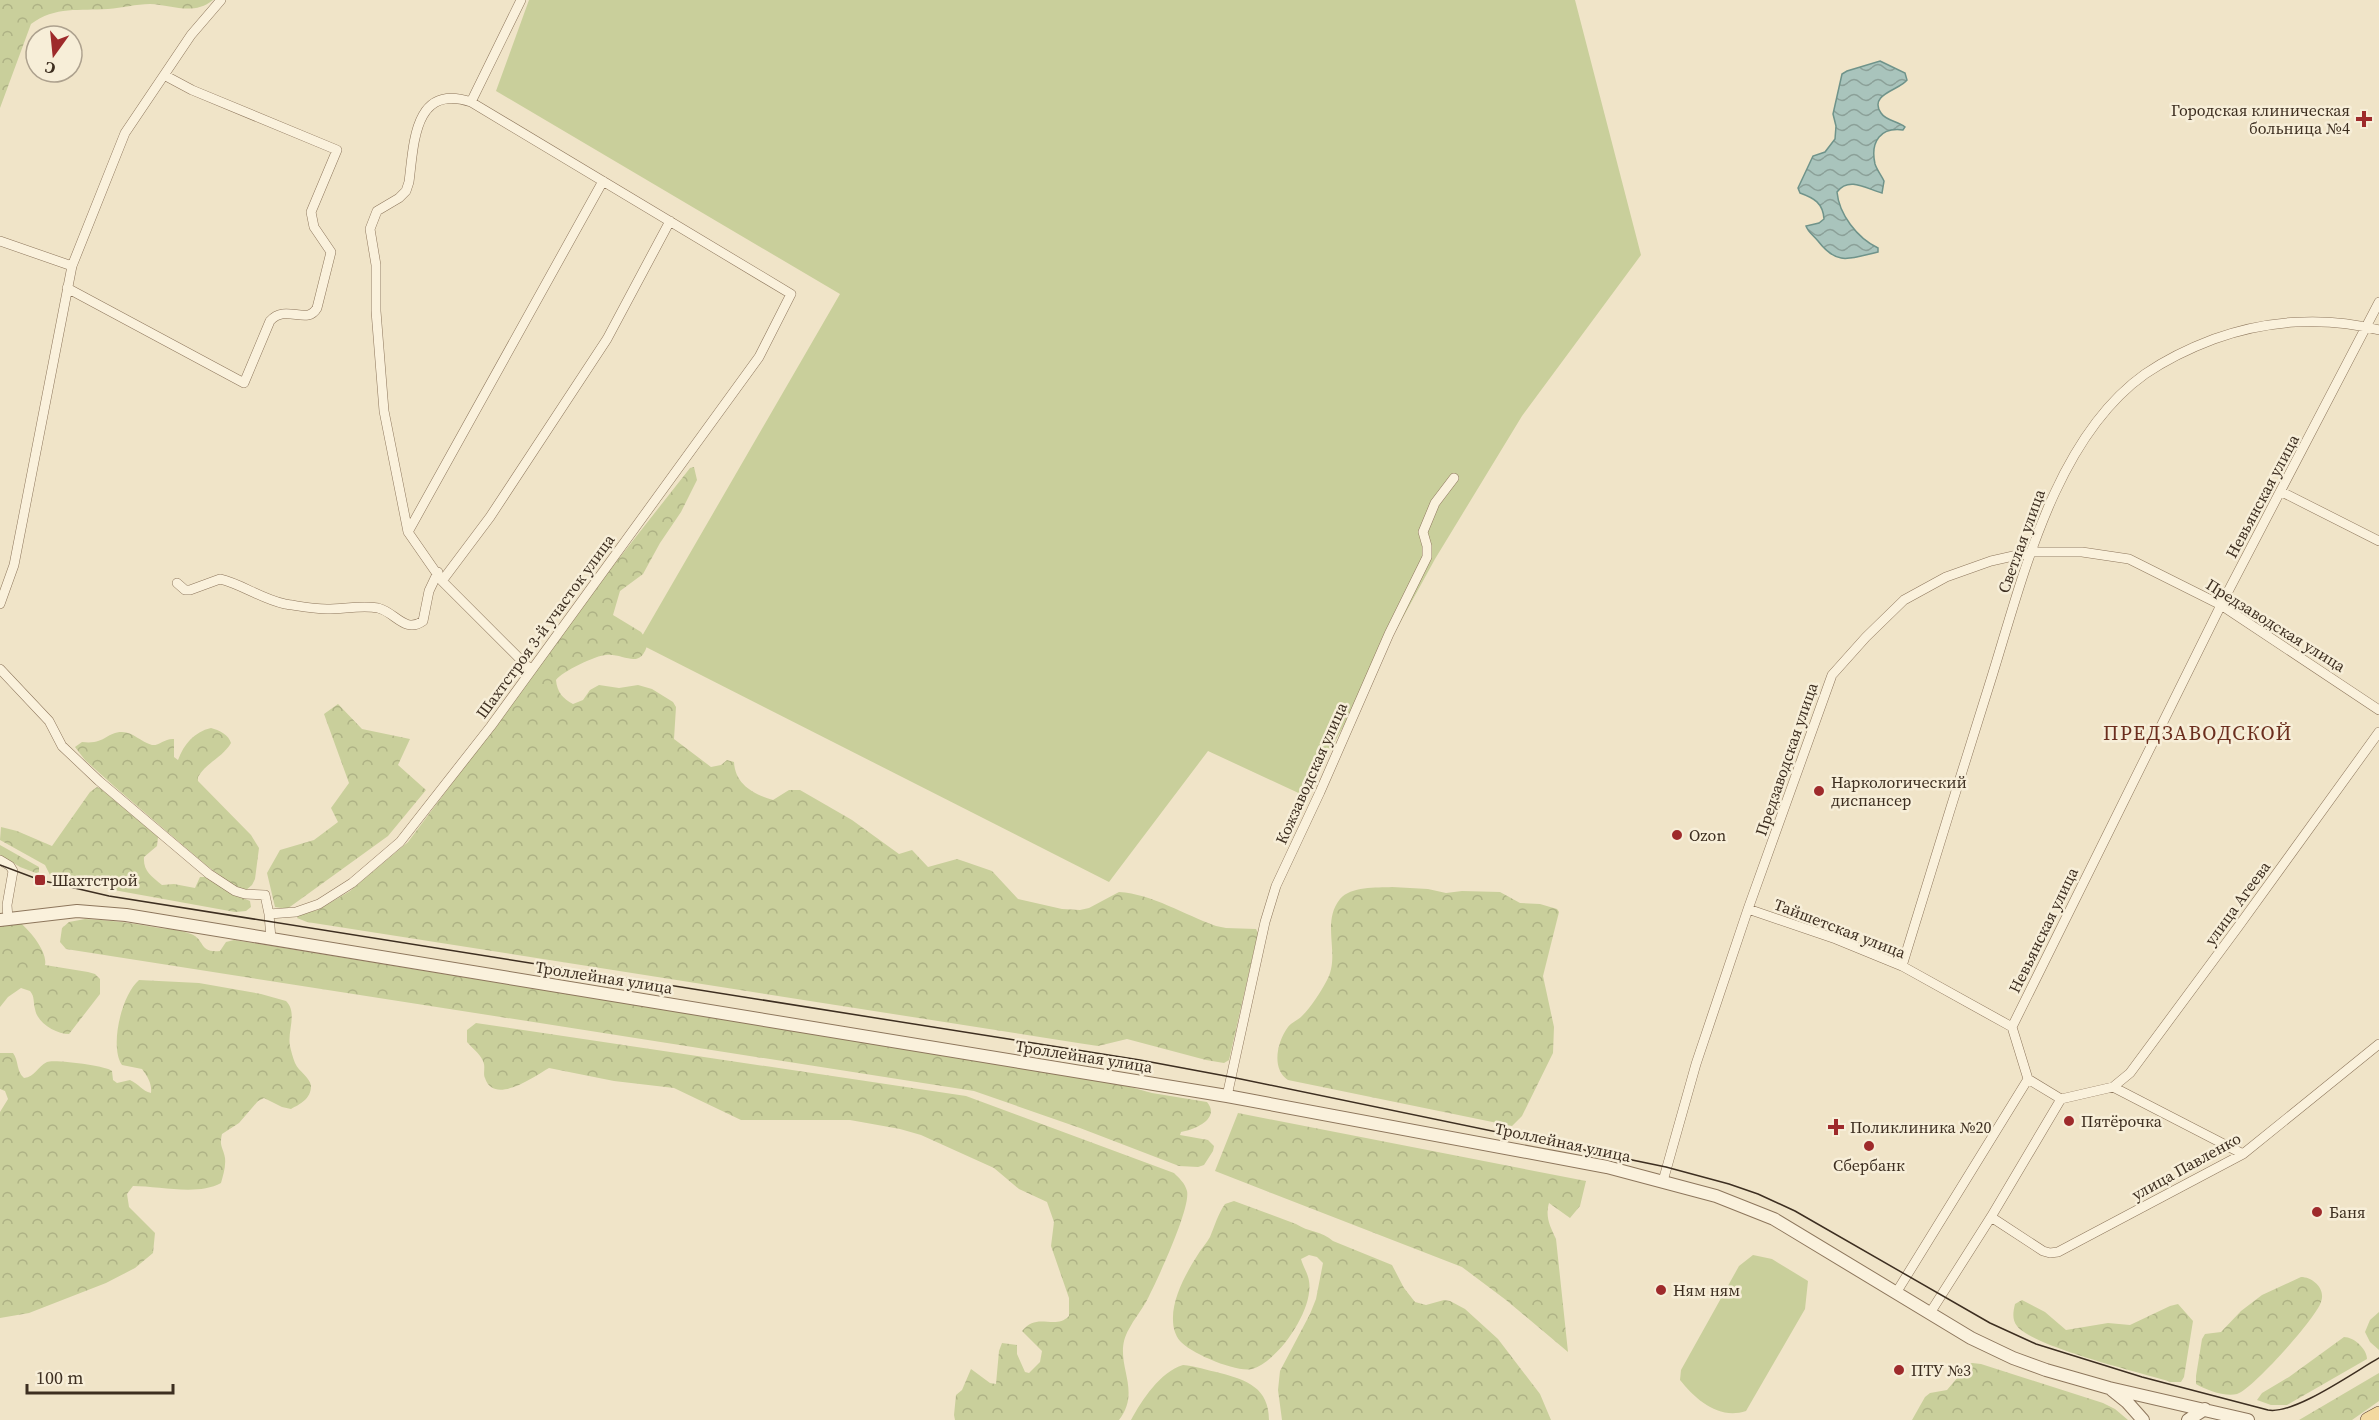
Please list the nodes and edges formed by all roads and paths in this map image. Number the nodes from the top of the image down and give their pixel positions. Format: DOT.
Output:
graph roads {
  1 [pos="221,0"];
  2 [pos="521,0"];
  3 [pos="164,75"];
  4 [pos="471,102"];
  5 [pos="603,181"];
  6 [pos="670,221"];
  7 [pos="0,241"];
  8 [pos="72,266"];
  9 [pos="67,288"];
  10 [pos="2379,302"];
  11 [pos="2367,327"];
  12 [pos="2379,330"];
  13 [pos="1454,478"];
  14 [pos="2282,492"];
  15 [pos="408,532"];
  16 [pos="2379,541"];
  17 [pos="2031,552"];
  18 [pos="440,577"];
  19 [pos="177,584"];
  20 [pos="0,604"];
  21 [pos="2222,605"];
  22 [pos="0,669"];
  23 [pos="531,670"];
  24 [pos="2379,710"];
  25 [pos="2379,732"];
  26 [pos="0,860"];
  27 [pos="1748,909"];
  28 [pos="269,914"];
  29 [pos="4,920"];
  30 [pos="271,939"];
  31 [pos="1902,966"];
  32 [pos="2012,1027"];
  33 [pos="2379,1044"];
  34 [pos="2028,1078"];
  35 [pos="2113,1087"];
  36 [pos="1227,1096"];
  37 [pos="2061,1099"];
  38 [pos="2243,1154"];
  39 [pos="1663,1181"];
  40 [pos="1991,1217"];
  41 [pos="1896,1293"];
  42 [pos="1930,1313"];
  43 [pos="2109,1388"];
  44 [pos="2214,1413"];
  45 [pos="2379,1414"];
  46 [pos="2143,1420"];
  47 [pos="2188,1420"];
  48 [pos="2248,1420"];
  49 [pos="2368,1420"];
  1 -- 3 [label="street"];
  2 -- 4 [label="street"];
  3 -- 8 [label="street"];
  3 -- 9 [label="street"];
  4 -- 5 [label="street"];
  4 -- 15 [label="street"];
  5 -- 6 [label="street"];
  5 -- 15 [label="street"];
  6 -- 18 [label="street"];
  6 -- 23 [label="street, Шахтстроя 3-й участок улица"];
  7 -- 8 [label="street"];
  8 -- 9 [label="street"];
  9 -- 20 [label="street"];
  10 -- 11 [label="street, Невьянская улица"];
  11 -- 12 [label="street"];
  11 -- 14 [label="street, Невьянская улица"];
  11 -- 17 [label="street, Светлая улица"];
  13 -- 36 [label="street, Кожзаводская улица"];
  14 -- 16 [label="street"];
  14 -- 21 [label="street, Невьянская улица"];
  15 -- 18 [label="street"];
  17 -- 21 [label="street, Предзаводская улица"];
  17 -- 27 [label="street, Предзаводская улица"];
  17 -- 31 [label="street, Светлая улица"];
  18 -- 19 [label="street"];
  18 -- 23 [label="street"];
  21 -- 24 [label="street, Предзаводская улица"];
  21 -- 32 [label="street, Невьянская улица"];
  22 -- 28 [label="street"];
  23 -- 28 [label="street, Шахтстроя 3-й участок улица"];
  25 -- 35 [label="street, улица Агеева"];
  26 -- 29 [label="street"];
  27 -- 31 [label="street, Тайшетская улица"];
  27 -- 39 [label="street, Предзаводская улица"];
  28 -- 30 [label="street"];
  29 -- 30 [label="street, Троллейная улица"];
  30 -- 36 [label="street, Троллейная улица"];
  31 -- 32 [label="street, Тайшетская улица"];
  32 -- 34 [label="street"];
  33 -- 38 [label="street, улица Павленко"];
  34 -- 37 [label="street"];
  34 -- 41 [label="street"];
  35 -- 37 [label="street"];
  35 -- 38 [label="street"];
  36 -- 39 [label="street, Троллейная улица"];
  37 -- 40 [label="street"];
  38 -- 40 [label="street, улица Павленко"];
  39 -- 41 [label="street, Троллейная улица"];
  40 -- 42 [label="street"];
  41 -- 42 [label="street, Троллейная улица"];
  42 -- 43 [label="street, Троллейная улица"];
  43 -- 44 [label="street, Троллейная улица"];
  43 -- 46 [label="street"];
  44 -- 47 [label="street"];
  44 -- 48 [label="street, Троллейная улица"];
  45 -- 49 [label="main road"];
}
